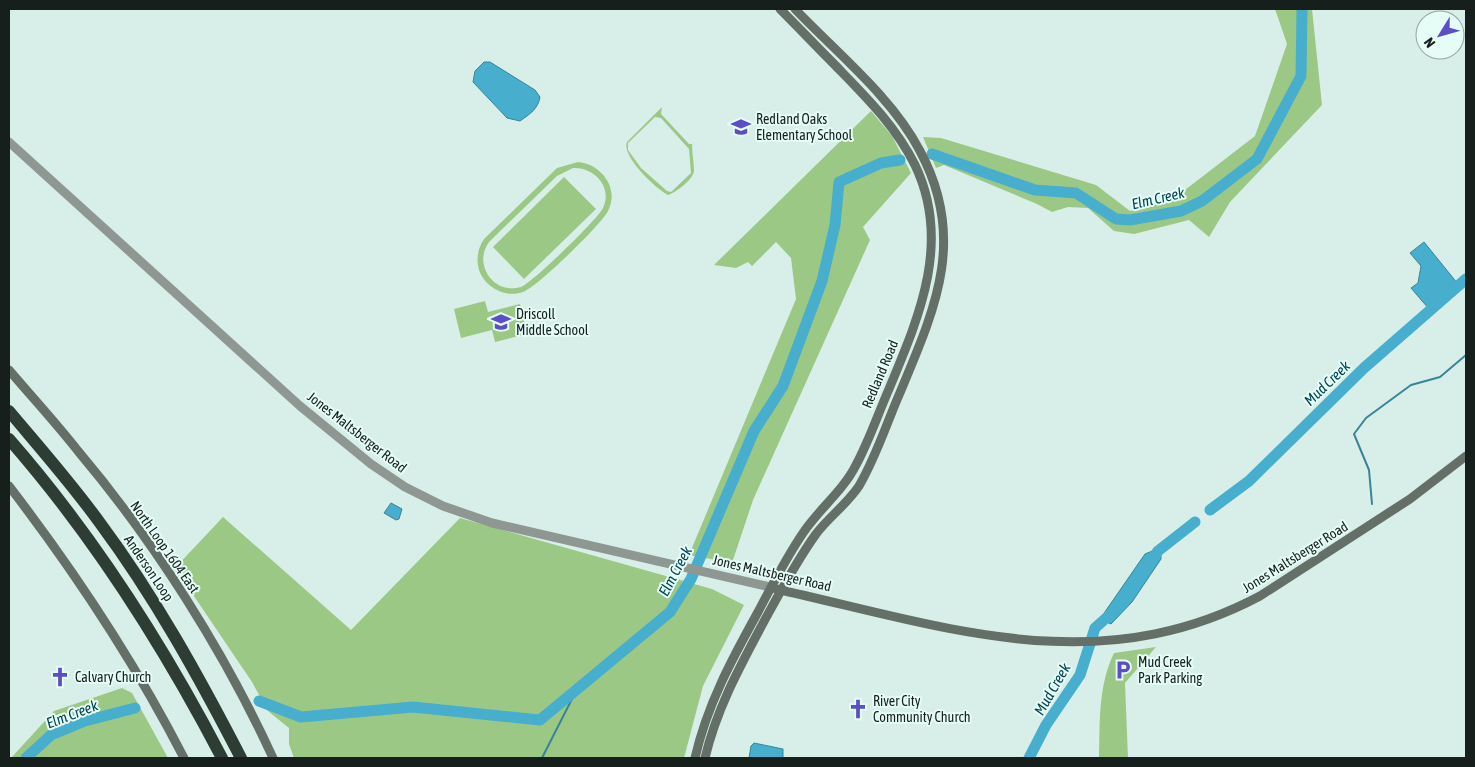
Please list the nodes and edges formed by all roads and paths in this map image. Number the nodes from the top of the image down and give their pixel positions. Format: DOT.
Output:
graph roads {
  1 [pos="780,9"];
  2 [pos="794,9"];
  3 [pos="9,142"];
  4 [pos="9,370"];
  5 [pos="9,411"];
  6 [pos="9,439"];
  7 [pos="1466,456"];
  8 [pos="9,486"];
  9 [pos="770,588"];
  10 [pos="781,590"];
  11 [pos="184,758"];
  12 [pos="222,758"];
  13 [pos="241,758"];
  14 [pos="273,758"];
  15 [pos="695,758"];
  16 [pos="705,758"];
  1 -- 9 [label="main road, Redland Road"];
  2 -- 10 [label="main road, Redland Road"];
  3 -- 9 [label="street, Jones Maltsberger Road"];
  4 -- 14 [label="main road, North Loop 1604 East"];
  5 -- 13 [label="highway, Anderson Loop"];
  6 -- 12 [label="highway"];
  7 -- 10 [label="main road, Jones Maltsberger Road"];
  8 -- 11 [label="main road"];
  9 -- 10 [label="main road, Jones Maltsberger Road"];
  9 -- 15 [label="main road, Redland Road"];
  10 -- 16 [label="main road, Redland Road"];
}
